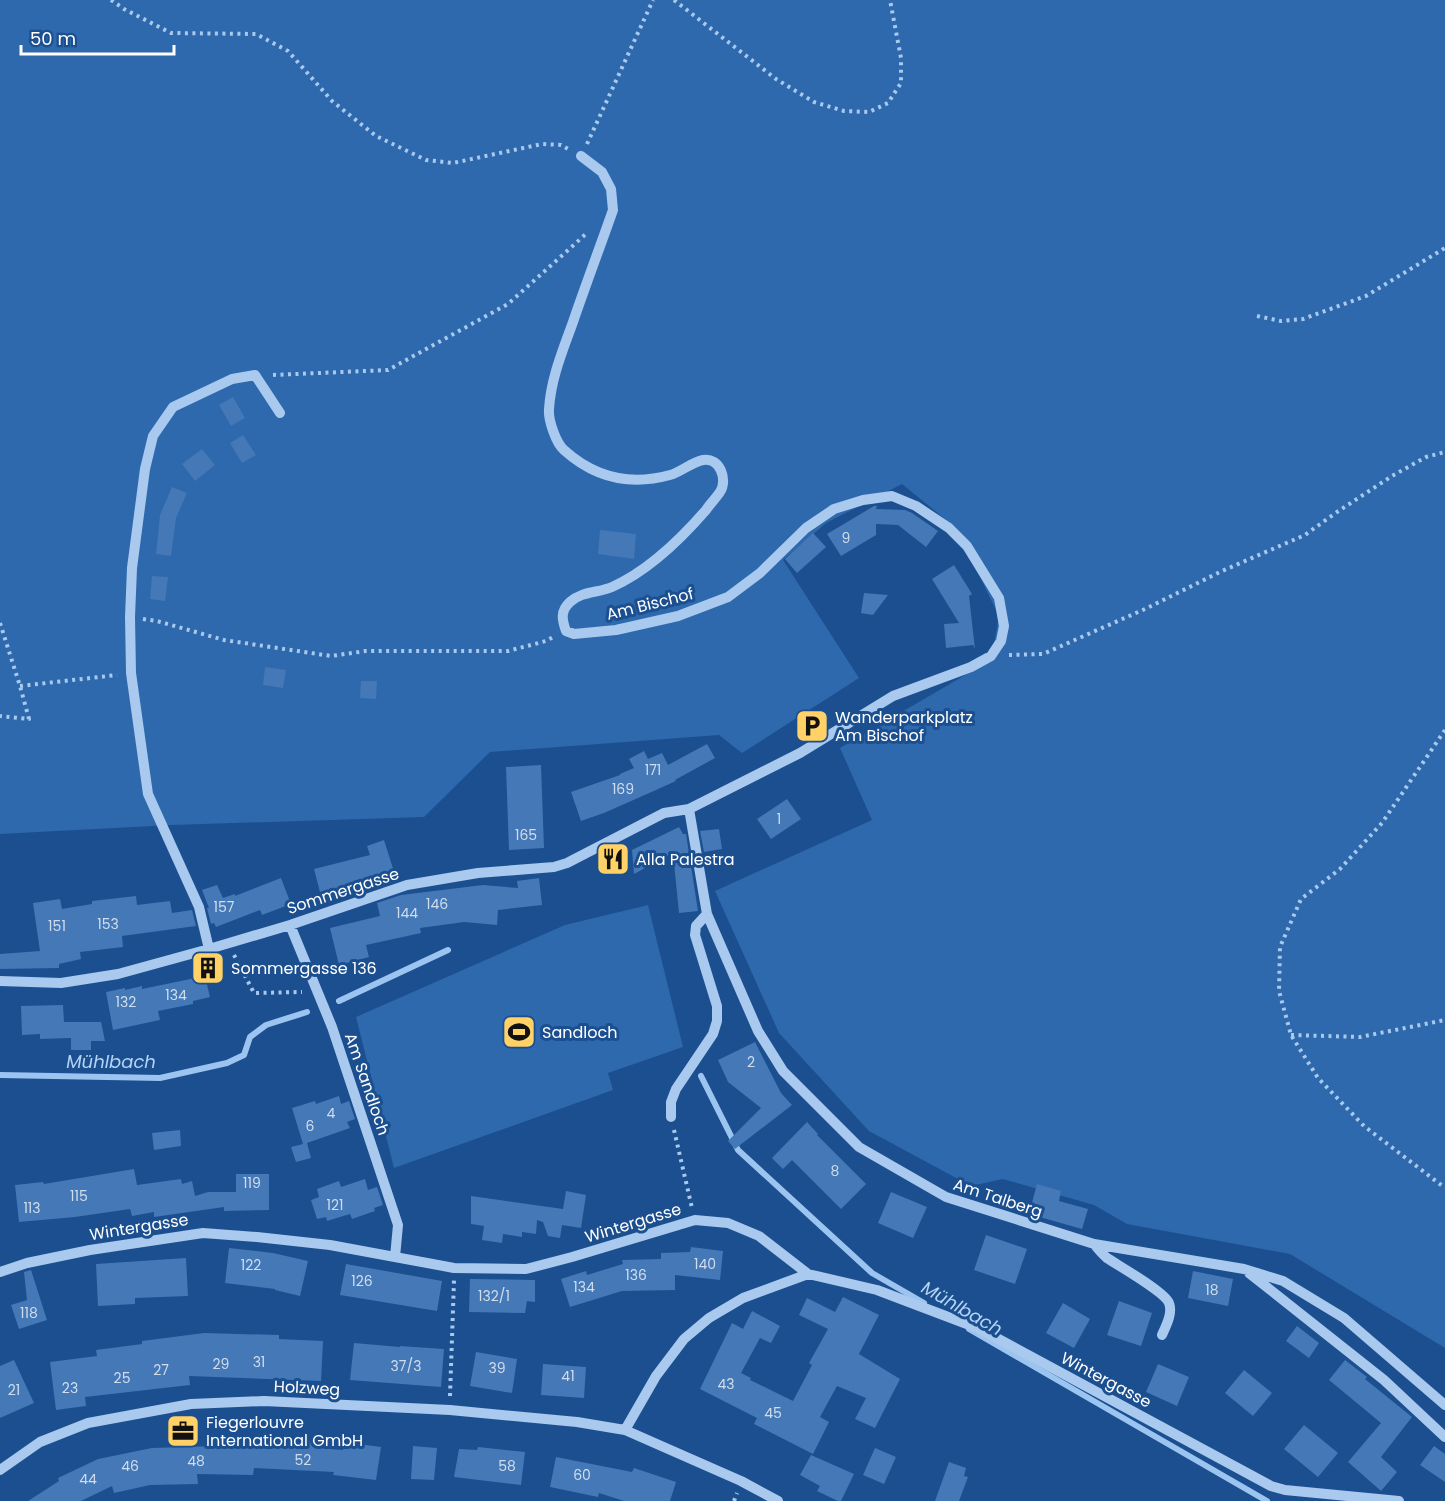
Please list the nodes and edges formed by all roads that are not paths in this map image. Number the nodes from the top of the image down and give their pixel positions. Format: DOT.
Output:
graph roads {
  1 [pos="581,156"];
  2 [pos="280,413"];
  3 [pos="689,809"];
  4 [pos="707,914"];
  5 [pos="290,925"];
  6 [pos="209,949"];
  7 [pos="0,981"];
  8 [pos="671,1117"];
  9 [pos="1094,1244"];
  10 [pos="395,1257"];
  11 [pos="1244,1269"];
  12 [pos="0,1272"];
  13 [pos="808,1274"];
  14 [pos="1162,1335"];
  15 [pos="1445,1404"];
  16 [pos="625,1430"];
  17 [pos="1445,1437"];
  18 [pos="0,1470"];
  19 [pos="778,1501"];
  20 [pos="1399,1501"];
  1 -- 3 [label="street, Am Bischof"];
  2 -- 6 [label="street"];
  3 -- 4 [label="street, Am Talberg"];
  3 -- 5 [label="street, Sommergasse"];
  4 -- 8 [label="street"];
  4 -- 9 [label="street, Am Talberg"];
  5 -- 6 [label="street, Sommergasse"];
  5 -- 10 [label="street, Am Sandloch"];
  6 -- 7 [label="street, Sommergasse"];
  9 -- 11 [label="street, Am Talberg"];
  9 -- 14 [label="street"];
  10 -- 12 [label="street, Wintergasse"];
  10 -- 13 [label="street, Wintergasse"];
  11 -- 15 [label="street, Am Talberg"];
  11 -- 17 [label="street"];
  13 -- 16 [label="street"];
  13 -- 20 [label="street, Wintergasse"];
  16 -- 18 [label="street, Holzweg"];
  16 -- 19 [label="street, Holzweg"];
}
